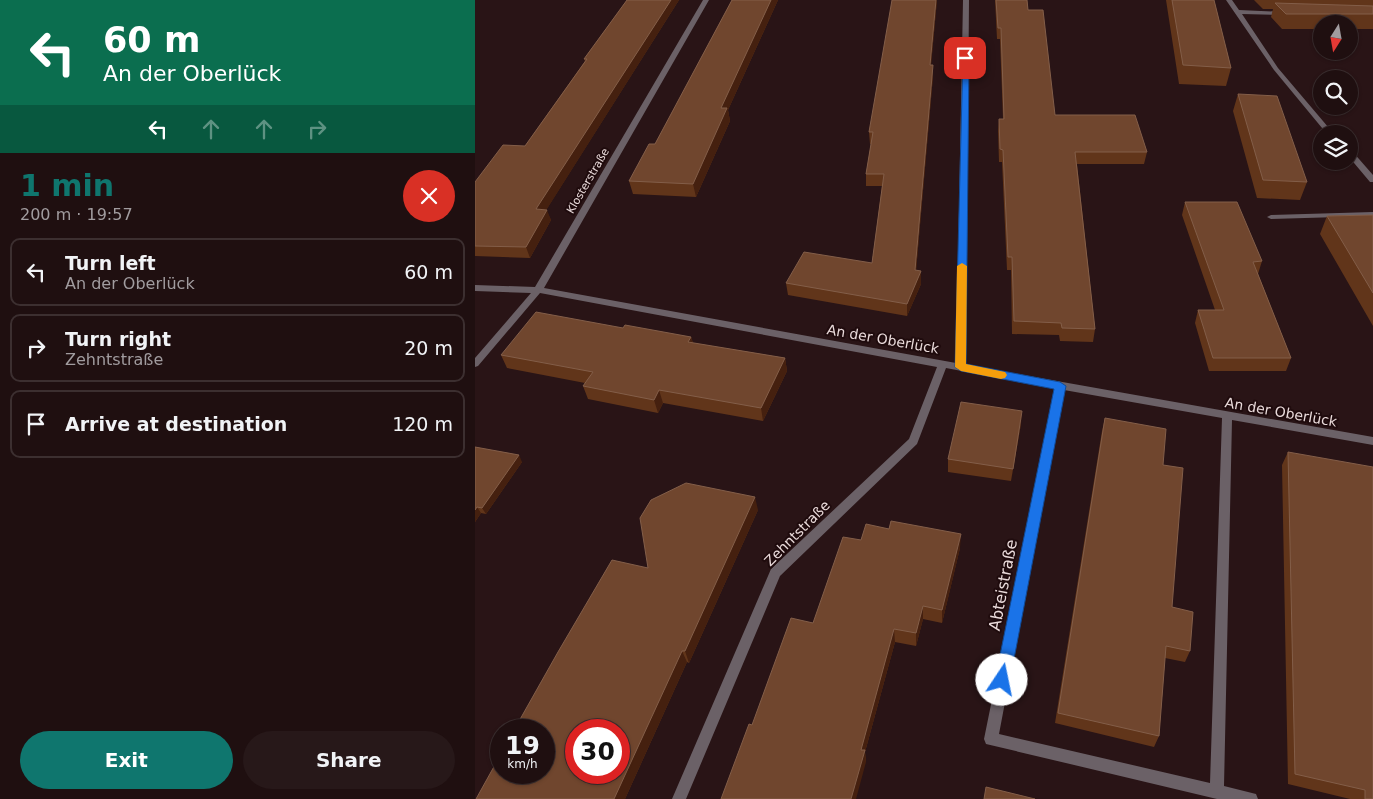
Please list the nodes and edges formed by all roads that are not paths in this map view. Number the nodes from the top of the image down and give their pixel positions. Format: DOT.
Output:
graph roads {
  1 [pos="706,0"];
  2 [pos="966,0"];
  3 [pos="1229,0"];
  4 [pos="1236,12"];
  5 [pos="1295,14"];
  6 [pos="1323,125"];
  7 [pos="1358,163"];
  8 [pos="1373,180"];
  9 [pos="1373,214"];
  10 [pos="1271,217"];
  11 [pos="475,288"];
  12 [pos="538,290"];
  13 [pos="475,364"];
  14 [pos="943,364"];
  15 [pos="961,367"];
  16 [pos="1060,386"];
  17 [pos="1227,416"];
  18 [pos="1373,441"];
  19 [pos="1217,792"];
  20 [pos="679,799"];
  21 [pos="1251,799"];
  1 -- 12 [label="street, Klosterstraße"];
  2 -- 15 [label="street"];
  3 -- 4 [label="street"];
  4 -- 5 [label="street"];
  4 -- 6 [label="street"];
  7 -- 8 [label="street"];
  9 -- 10 [label="street"];
  11 -- 12 [label="street, An der Oberlück"];
  12 -- 13 [label="street, Klosterstraße"];
  12 -- 14 [label="street, An der Oberlück"];
  14 -- 15 [label="street, An der Oberlück"];
  14 -- 20 [label="street, Zehntstraße"];
  15 -- 16 [label="street, An der Oberlück"];
  16 -- 17 [label="street, An der Oberlück"];
  16 -- 19 [label="street, Abteistraße"];
  17 -- 18 [label="street, An der Oberlück"];
  17 -- 19 [label="street"];
  19 -- 21 [label="street, Abteistraße"];
}
